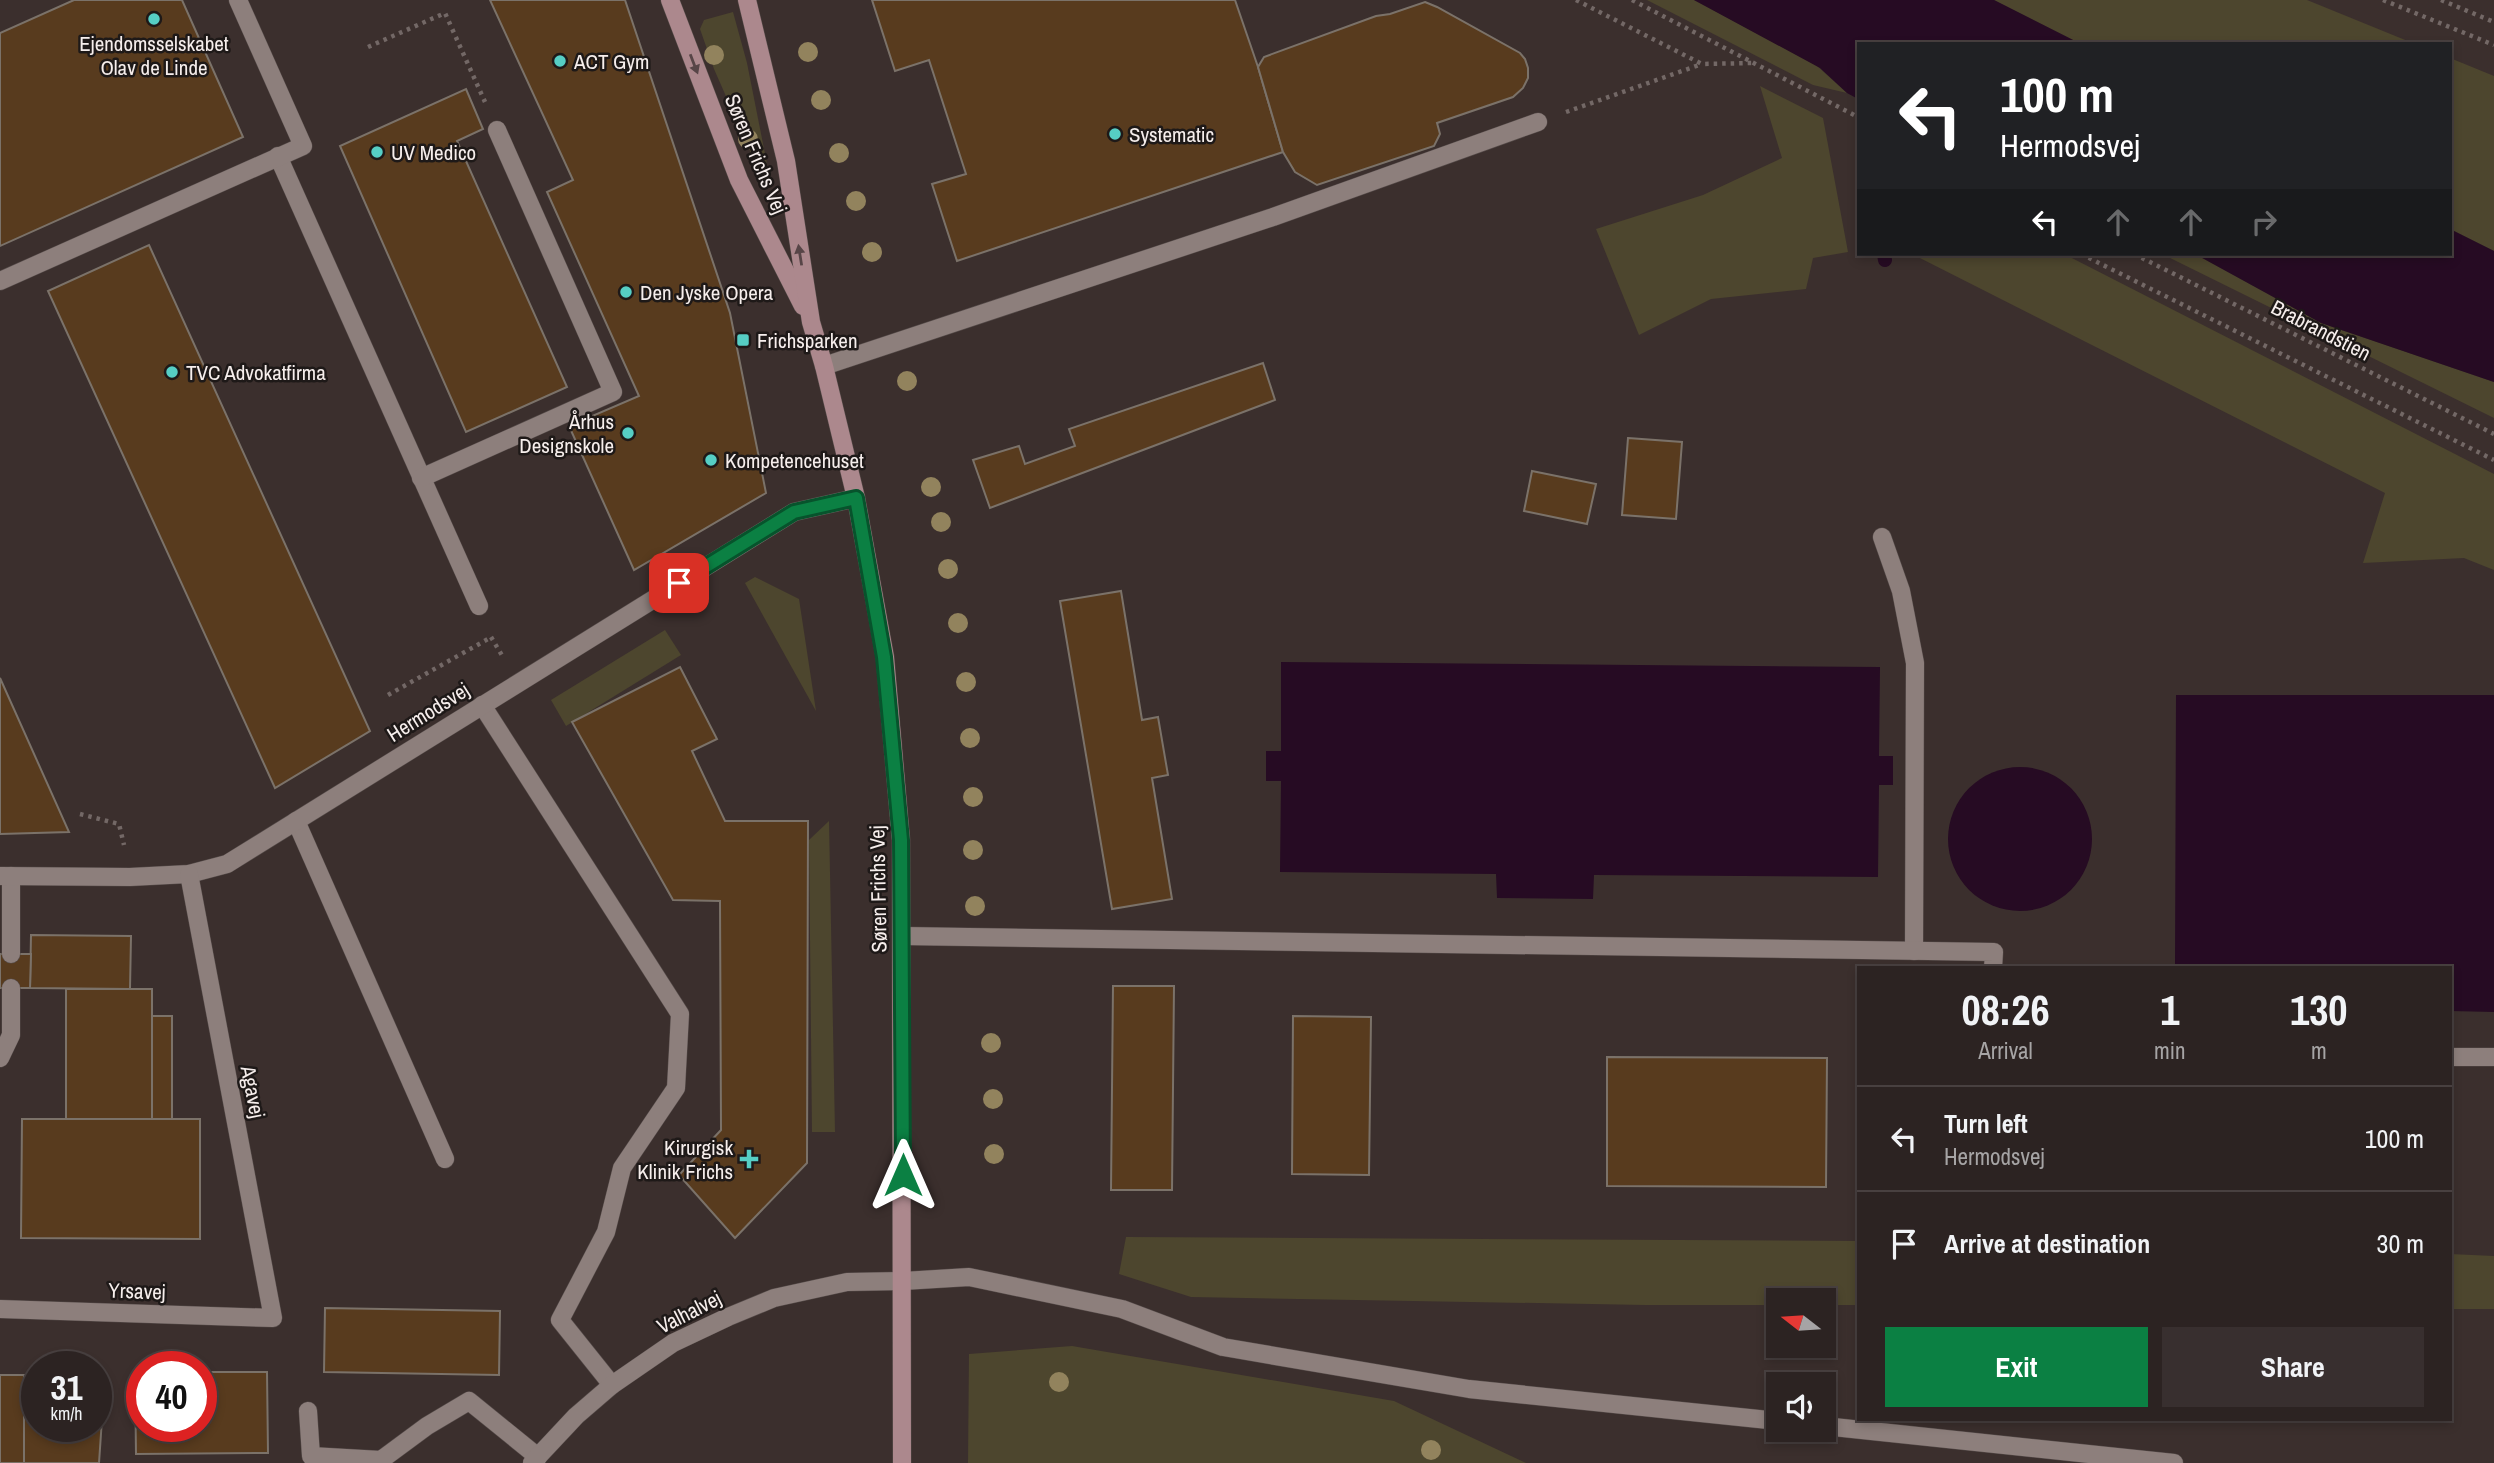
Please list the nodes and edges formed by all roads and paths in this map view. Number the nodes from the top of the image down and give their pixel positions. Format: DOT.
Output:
graph roads {
  1 [pos="238,0"];
  2 [pos="670,0"];
  3 [pos="747,0"];
  4 [pos="1576,0"];
  5 [pos="1632,0"];
  6 [pos="2383,0"];
  7 [pos="2441,0"];
  8 [pos="2494,22"];
  9 [pos="2494,45"];
  10 [pos="368,47"];
  11 [pos="1755,63"];
  12 [pos="1702,64"];
  13 [pos="1857,116"];
  14 [pos="1538,122"];
  15 [pos="497,130"];
  16 [pos="278,156"];
  17 [pos="2085,256"];
  18 [pos="2138,256"];
  19 [pos="0,281"];
  20 [pos="811,322"];
  21 [pos="824,366"];
  22 [pos="2494,434"];
  23 [pos="2494,460"];
  24 [pos="421,478"];
  25 [pos="856,498"];
  26 [pos="1882,537"];
  27 [pos="479,606"];
  28 [pos="388,695"];
  29 [pos="482,705"];
  30 [pos="80,814"];
  31 [pos="296,821"];
  32 [pos="189,874"];
  33 [pos="6,876"];
  34 [pos="130,877"];
  35 [pos="903,936"];
  36 [pos="1914,951"];
  37 [pos="11,954"];
  38 [pos="1993,966"];
  39 [pos="11,988"];
  40 [pos="2452,1056"];
  41 [pos="2494,1057"];
  42 [pos="0,1058"];
  43 [pos="445,1159"];
  44 [pos="903,1281"];
  45 [pos="0,1309"];
  46 [pos="273,1318"];
  47 [pos="612,1385"];
  48 [pos="308,1411"];
  49 [pos="1766,1420"];
  50 [pos="1836,1427"];
  51 [pos="535,1460"];
  52 [pos="902,1463"];
  53 [pos="2174,1463"];
  1 -- 16 [label="street"];
  2 -- 20 [label="street, Søren Frichs Vej, one-way"];
  20 -- 3 [label="street, Søren Frichs Vej, one-way"];
  4 -- 12 [label="path"];
  5 -- 11 [label="path"];
  6 -- 9 [label="path"];
  7 -- 8 [label="path"];
  10 -- 15 [label="path"];
  11 -- 12 [label="path"];
  11 -- 13 [label="path"];
  12 -- 14 [label="path"];
  14 -- 21 [label="street"];
  15 -- 24 [label="street"];
  16 -- 19 [label="street"];
  16 -- 24 [label="street"];
  17 -- 23 [label="path"];
  18 -- 22 [label="path, Brabrandstien"];
  20 -- 21 [label="street, Søren Frichs Vej"];
  21 -- 25 [label="street, Søren Frichs Vej"];
  24 -- 27 [label="street"];
  25 -- 29 [label="street, Hermodsvej"];
  25 -- 35 [label="street, Søren Frichs Vej"];
  26 -- 36 [label="street"];
  27 -- 28 [label="path"];
  29 -- 31 [label="street, Hermodsvej"];
  29 -- 47 [label="street"];
  30 -- 34 [label="path"];
  31 -- 32 [label="street, Hermodsvej"];
  31 -- 43 [label="street"];
  32 -- 34 [label="street, Hermodsvej"];
  32 -- 46 [label="street, Agavej"];
  33 -- 34 [label="street, Hermodsvej"];
  33 -- 37 [label="street"];
  35 -- 36 [label="street"];
  35 -- 44 [label="street, Søren Frichs Vej"];
  36 -- 38 [label="street"];
  39 -- 42 [label="street"];
  40 -- 41 [label="street"];
  44 -- 47 [label="street, Valhalvej"];
  44 -- 49 [label="street, Valhalvej"];
  44 -- 52 [label="street, Søren Frichs Vej"];
  45 -- 46 [label="street, Yrsavej"];
  47 -- 51 [label="street, Valhalvej"];
  48 -- 51 [label="street"];
  50 -- 53 [label="street"];
}
